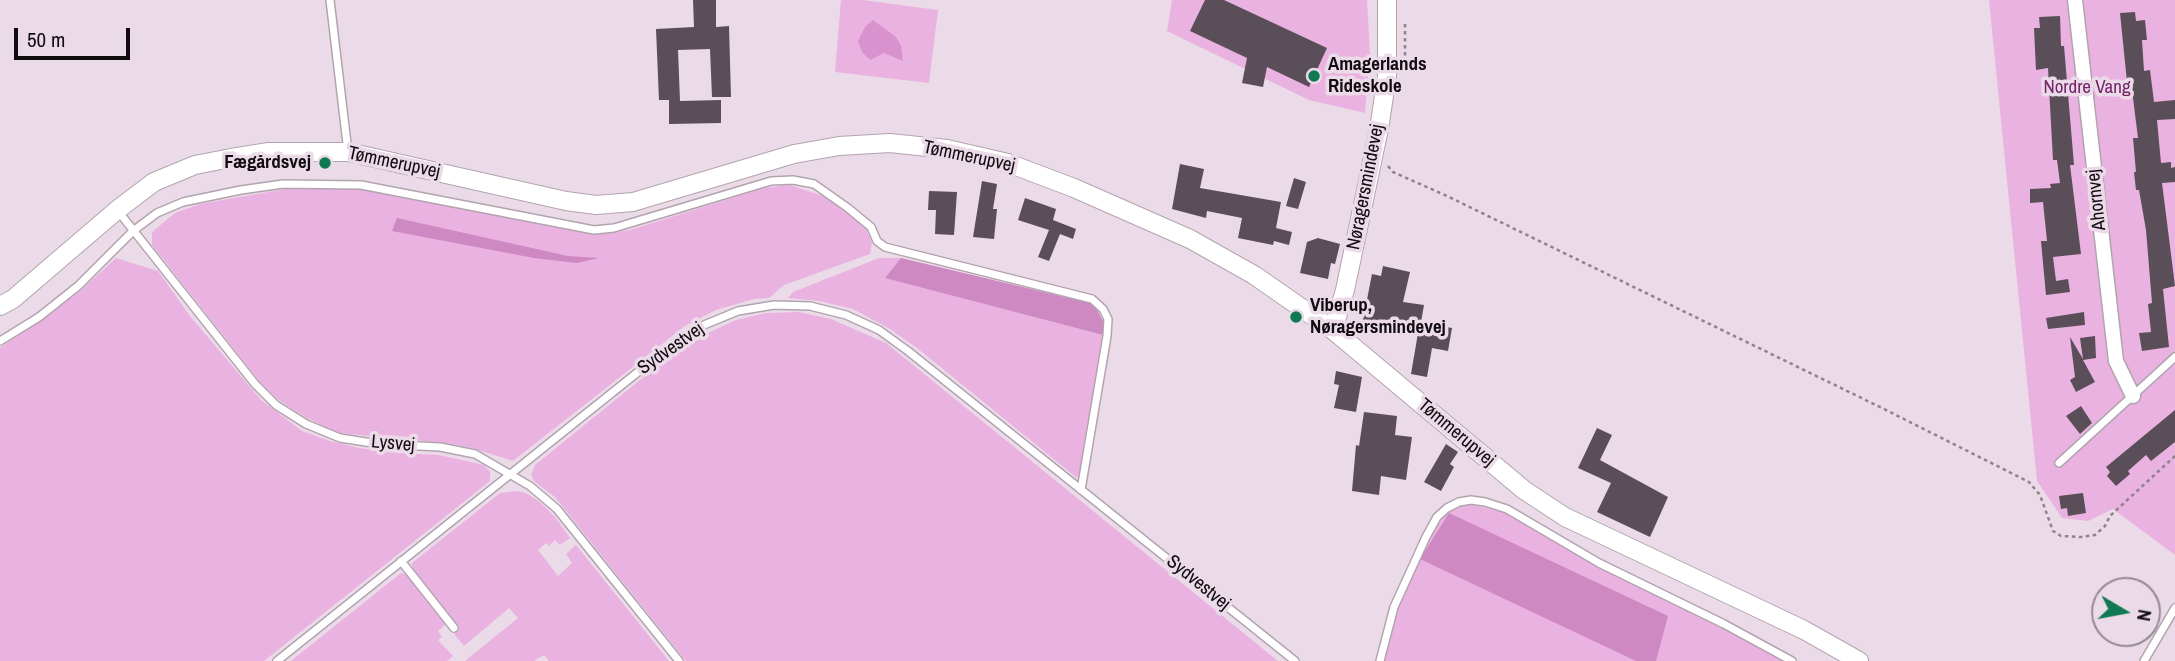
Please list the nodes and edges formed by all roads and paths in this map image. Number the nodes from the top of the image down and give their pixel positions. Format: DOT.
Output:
graph roads {
  1 [pos="330,0"];
  2 [pos="1387,0"];
  3 [pos="2075,0"];
  4 [pos="348,152"];
  5 [pos="1388,166"];
  6 [pos="117,210"];
  7 [pos="133,231"];
  8 [pos="0,306"];
  9 [pos="1333,330"];
  10 [pos="0,341"];
  11 [pos="2175,357"];
  12 [pos="2133,396"];
  13 [pos="2175,456"];
  14 [pos="2059,463"];
  15 [pos="511,476"];
  16 [pos="1082,490"];
  17 [pos="401,561"];
  18 [pos="2175,608"];
  19 [pos="454,628"];
  20 [pos="277,661"];
  21 [pos="679,661"];
  22 [pos="1295,661"];
  23 [pos="1380,661"];
  24 [pos="1792,661"];
  25 [pos="1859,661"];
  26 [pos="2144,661"];
  1 -- 4 [label="lane"];
  2 -- 9 [label="street, Nøragersmindevej"];
  3 -- 12 [label="street, Ahornvej"];
  4 -- 6 [label="street, Tømmerupvej"];
  4 -- 9 [label="street, Tømmerupvej"];
  5 -- 13 [label="path"];
  6 -- 7 [label="lane, Lysvej"];
  6 -- 8 [label="street, Tømmerupvej"];
  7 -- 10 [label="lane"];
  7 -- 15 [label="lane, Lysvej"];
  7 -- 16 [label="lane"];
  9 -- 25 [label="street, Tømmerupvej"];
  11 -- 12 [label="lane"];
  12 -- 14 [label="lane"];
  15 -- 16 [label="lane, Sydvestvej"];
  15 -- 17 [label="lane, Sydvestvej"];
  15 -- 21 [label="lane, Lysvej"];
  16 -- 22 [label="lane, Sydvestvej"];
  17 -- 19 [label="lane"];
  17 -- 20 [label="lane, Sydvestvej"];
  18 -- 26 [label="lane"];
  23 -- 24 [label="lane"];
}
